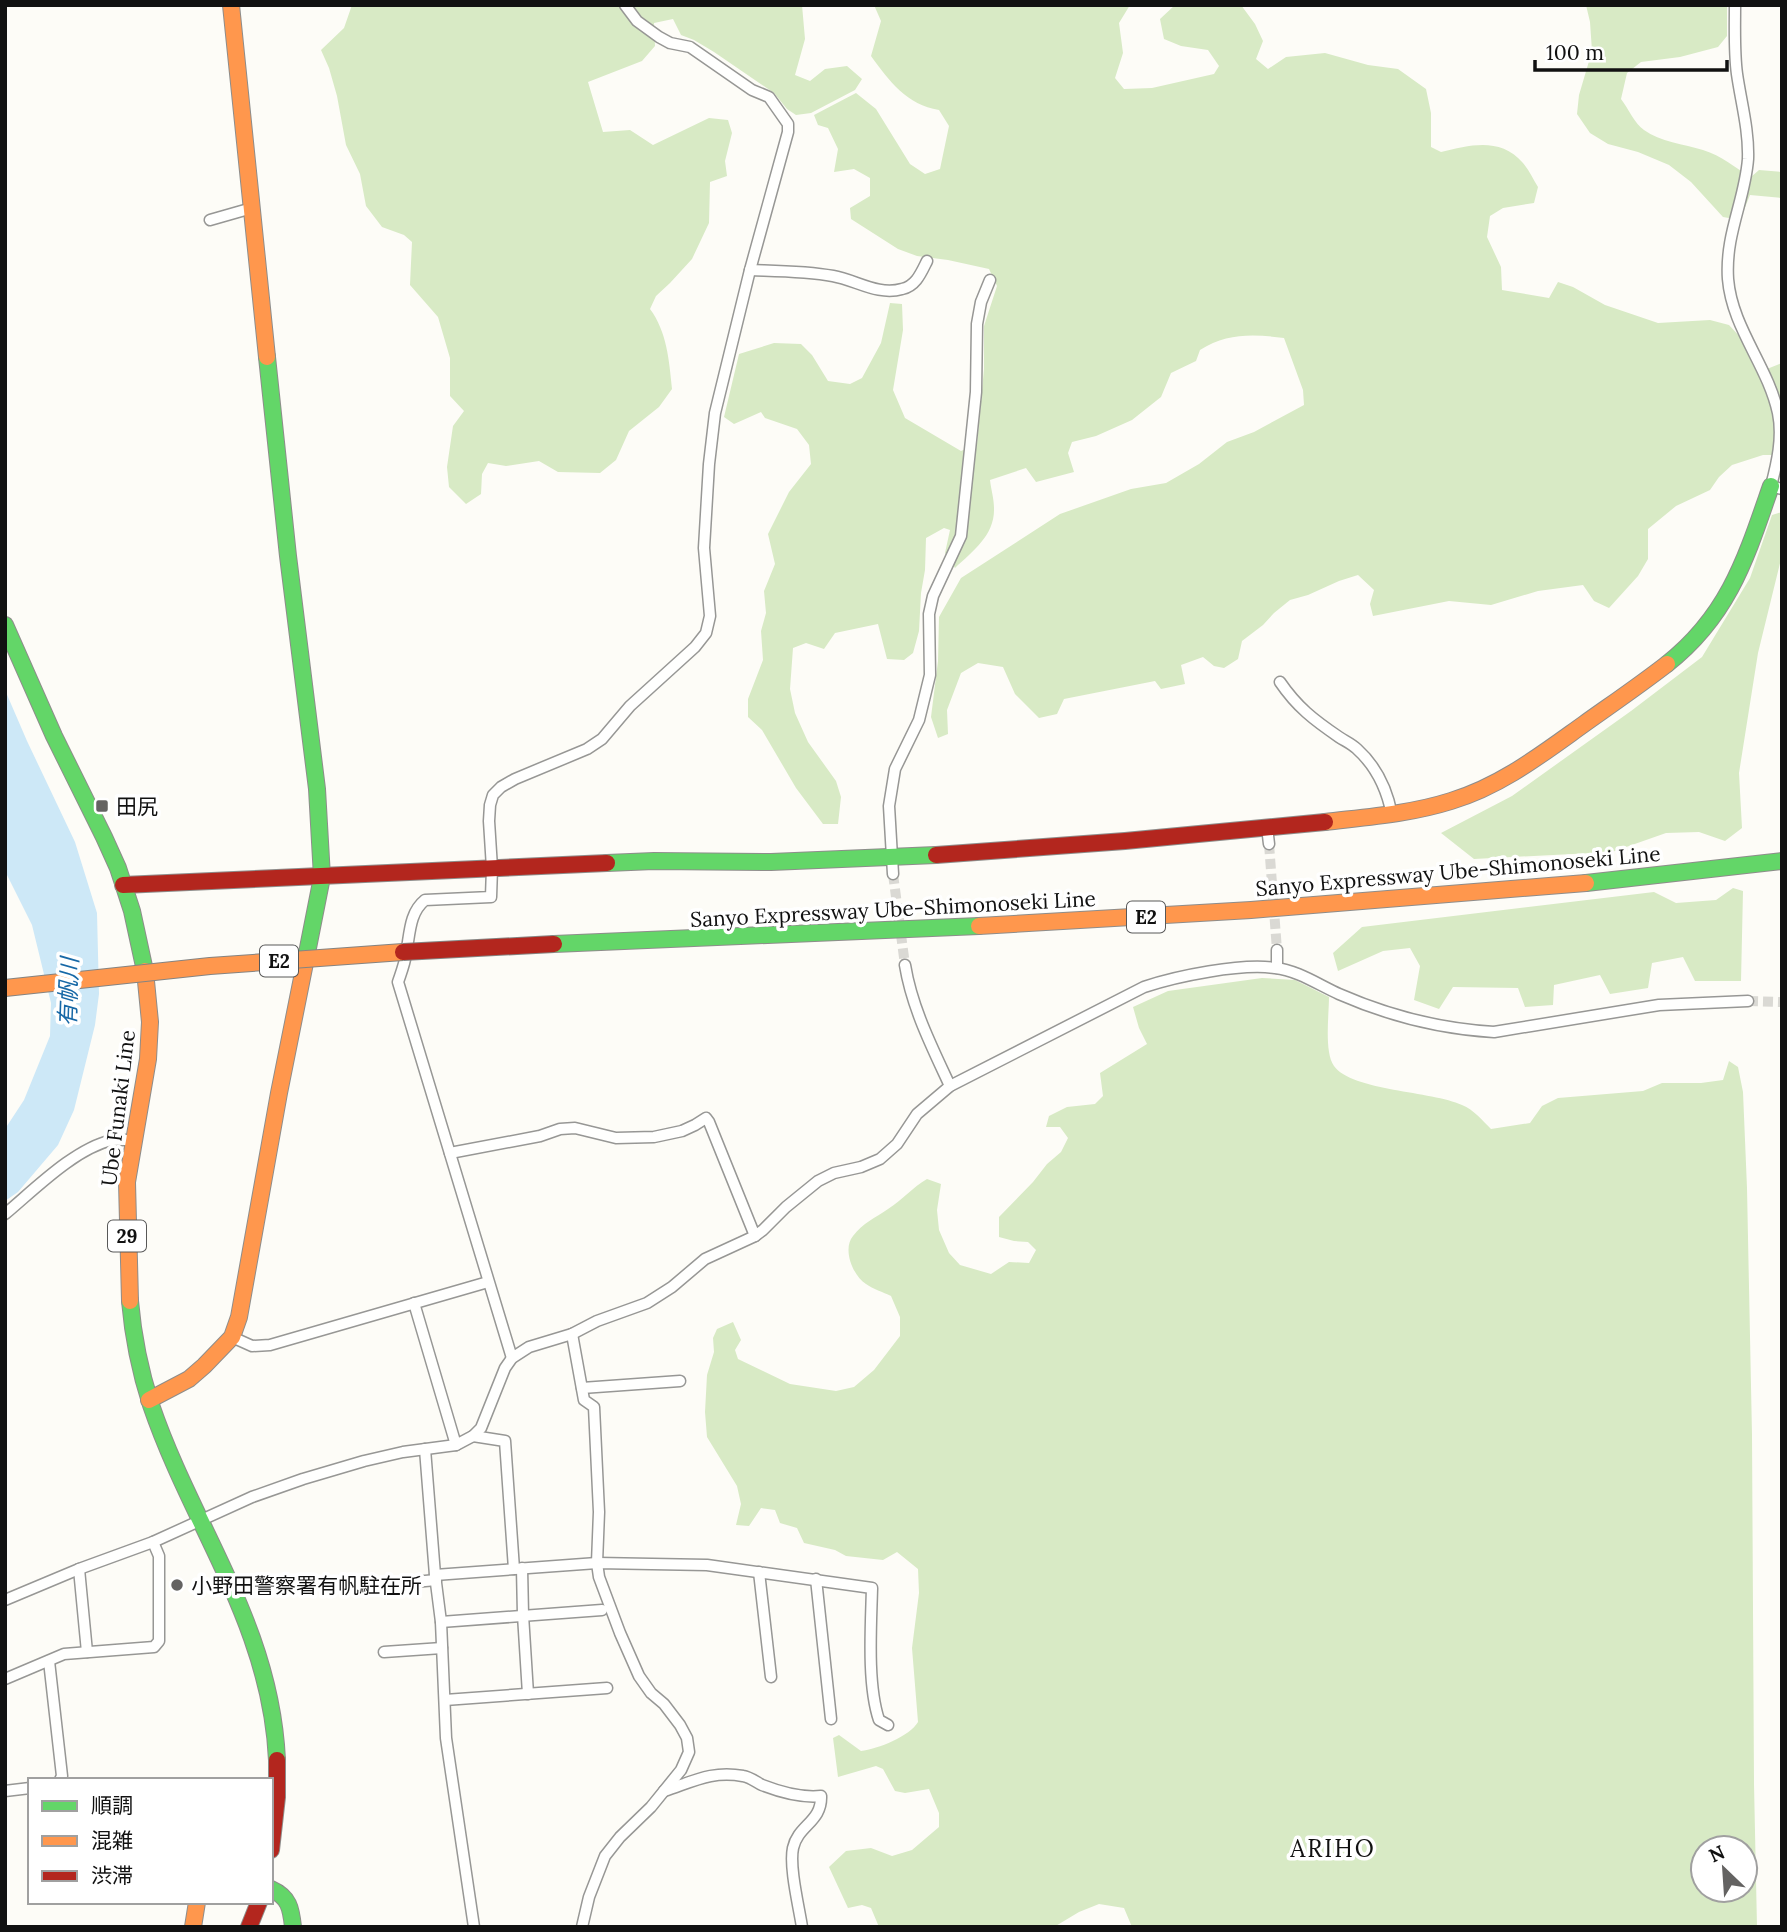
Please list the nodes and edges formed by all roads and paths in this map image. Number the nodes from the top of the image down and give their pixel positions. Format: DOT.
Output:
graph roads {
  1 [pos="231,5"];
  2 [pos="625,5"];
  3 [pos="1735,5"];
  4 [pos="252,208"];
  5 [pos="210,220"];
  6 [pos="927,261"];
  7 [pos="750,270"];
  8 [pos="990,280"];
  9 [pos="1776,488"];
  10 [pos="5,625"];
  11 [pos="1280,681"];
  12 [pos="1392,815"];
  13 [pos="1267,827"];
  14 [pos="1269,844"];
  15 [pos="1782,860"];
  16 [pos="892,866"];
  17 [pos="492,868"];
  18 [pos="321,877"];
  19 [pos="123,885"];
  20 [pos="1277,950"];
  21 [pos="905,965"];
  22 [pos="1277,968"];
  23 [pos="5,988"];
  24 [pos="1748,1001"];
  25 [pos="950,1086"];
  26 [pos="134,1140"];
  27 [pos="450,1153"];
  28 [pos="5,1214"];
  29 [pos="755,1236"];
  30 [pos="488,1282"];
  31 [pos="414,1303"];
  32 [pos="572,1334"];
  33 [pos="232,1336"];
  34 [pos="512,1358"];
  35 [pos="680,1381"];
  36 [pos="582,1388"];
  37 [pos="149,1400"];
  38 [pos="473,1436"];
  39 [pos="456,1446"];
  40 [pos="425,1449"];
  41 [pos="200,1521"];
  42 [pos="153,1542"];
  43 [pos="597,1563"];
  44 [pos="79,1569"];
  45 [pos="518,1569"];
  46 [pos="759,1572"];
  47 [pos="435,1578"];
  48 [pos="816,1579"];
  49 [pos="371,1586"];
  50 [pos="5,1600"];
  51 [pos="601,1610"];
  52 [pos="523,1615"];
  53 [pos="441,1622"];
  54 [pos="442,1648"];
  55 [pos="87,1652"];
  56 [pos="384,1652"];
  57 [pos="49,1661"];
  58 [pos="771,1677"];
  59 [pos="5,1679"];
  60 [pos="607,1688"];
  61 [pos="528,1693"];
  62 [pos="445,1700"];
  63 [pos="831,1718"];
  64 [pos="888,1725"];
  65 [pos="61,1778"];
  66 [pos="28,1788"];
  67 [pos="5,1791"];
  68 [pos="664,1791"];
  69 [pos="273,1838"];
  70 [pos="273,1890"];
  71 [pos="197,1904"];
  72 [pos="258,1904"];
  73 [pos="193,1927"];
  74 [pos="249,1927"];
  75 [pos="293,1927"];
  76 [pos="474,1927"];
  77 [pos="582,1927"];
  78 [pos="802,1927"];
  1 -- 4 [label="main road"];
  2 -- 7 [label="street"];
  3 -- 9 [label="street"];
  4 -- 5 [label="street"];
  4 -- 18 [label="main road"];
  6 -- 7 [label="street"];
  7 -- 17 [label="street"];
  8 -- 16 [label="street"];
  9 -- 12 [label="main road"];
  10 -- 19 [label="main road, Ube Funaki Line / 29"];
  11 -- 12 [label="street"];
  12 -- 13 [label="main road"];
  13 -- 14 [label="street"];
  13 -- 16 [label="main road"];
  15 -- 23 [label="main road, Sanyo Expressway Ube-Shimonoseki Line / E2, bridge"];
  16 -- 17 [label="main road"];
  17 -- 18 [label="main road"];
  17 -- 27 [label="street"];
  18 -- 19 [label="main road"];
  18 -- 33 [label="main road"];
  19 -- 26 [label="main road, Ube Funaki Line / 29"];
  20 -- 22 [label="street"];
  21 -- 25 [label="street"];
  22 -- 24 [label="street"];
  22 -- 25 [label="street"];
  25 -- 29 [label="street"];
  26 -- 28 [label="street"];
  26 -- 37 [label="main road, Ube Funaki Line / 29"];
  27 -- 29 [label="street"];
  27 -- 30 [label="street"];
  29 -- 32 [label="street"];
  30 -- 31 [label="street"];
  30 -- 34 [label="street"];
  31 -- 33 [label="street"];
  31 -- 39 [label="street"];
  32 -- 34 [label="street"];
  32 -- 36 [label="street"];
  33 -- 37 [label="main road"];
  34 -- 38 [label="street"];
  35 -- 36 [label="street"];
  36 -- 43 [label="street"];
  37 -- 41 [label="main road, Ube Funaki Line / 29"];
  38 -- 39 [label="street"];
  38 -- 45 [label="street"];
  39 -- 40 [label="street"];
  40 -- 41 [label="street"];
  40 -- 47 [label="street"];
  41 -- 42 [label="street"];
  41 -- 69 [label="main road, Ube Funaki Line / 29"];
  42 -- 44 [label="street"];
  42 -- 55 [label="street"];
  43 -- 45 [label="street"];
  43 -- 46 [label="street"];
  43 -- 68 [label="street"];
  44 -- 50 [label="street"];
  44 -- 55 [label="street"];
  45 -- 47 [label="street"];
  45 -- 52 [label="street"];
  46 -- 48 [label="street"];
  46 -- 58 [label="street"];
  47 -- 49 [label="street"];
  47 -- 53 [label="street"];
  48 -- 63 [label="street"];
  48 -- 64 [label="street"];
  51 -- 52 [label="street"];
  52 -- 53 [label="street"];
  52 -- 61 [label="street"];
  53 -- 54 [label="street"];
  54 -- 56 [label="street"];
  54 -- 62 [label="street"];
  55 -- 57 [label="street"];
  57 -- 59 [label="street"];
  57 -- 65 [label="street"];
  60 -- 61 [label="street"];
  61 -- 62 [label="street"];
  62 -- 76 [label="street"];
  66 -- 67 [label="street"];
  68 -- 77 [label="street"];
  68 -- 78 [label="street"];
  70 -- 75 [label="main road"];
  71 -- 73 [label="main road"];
  72 -- 74 [label="main road"];
}
